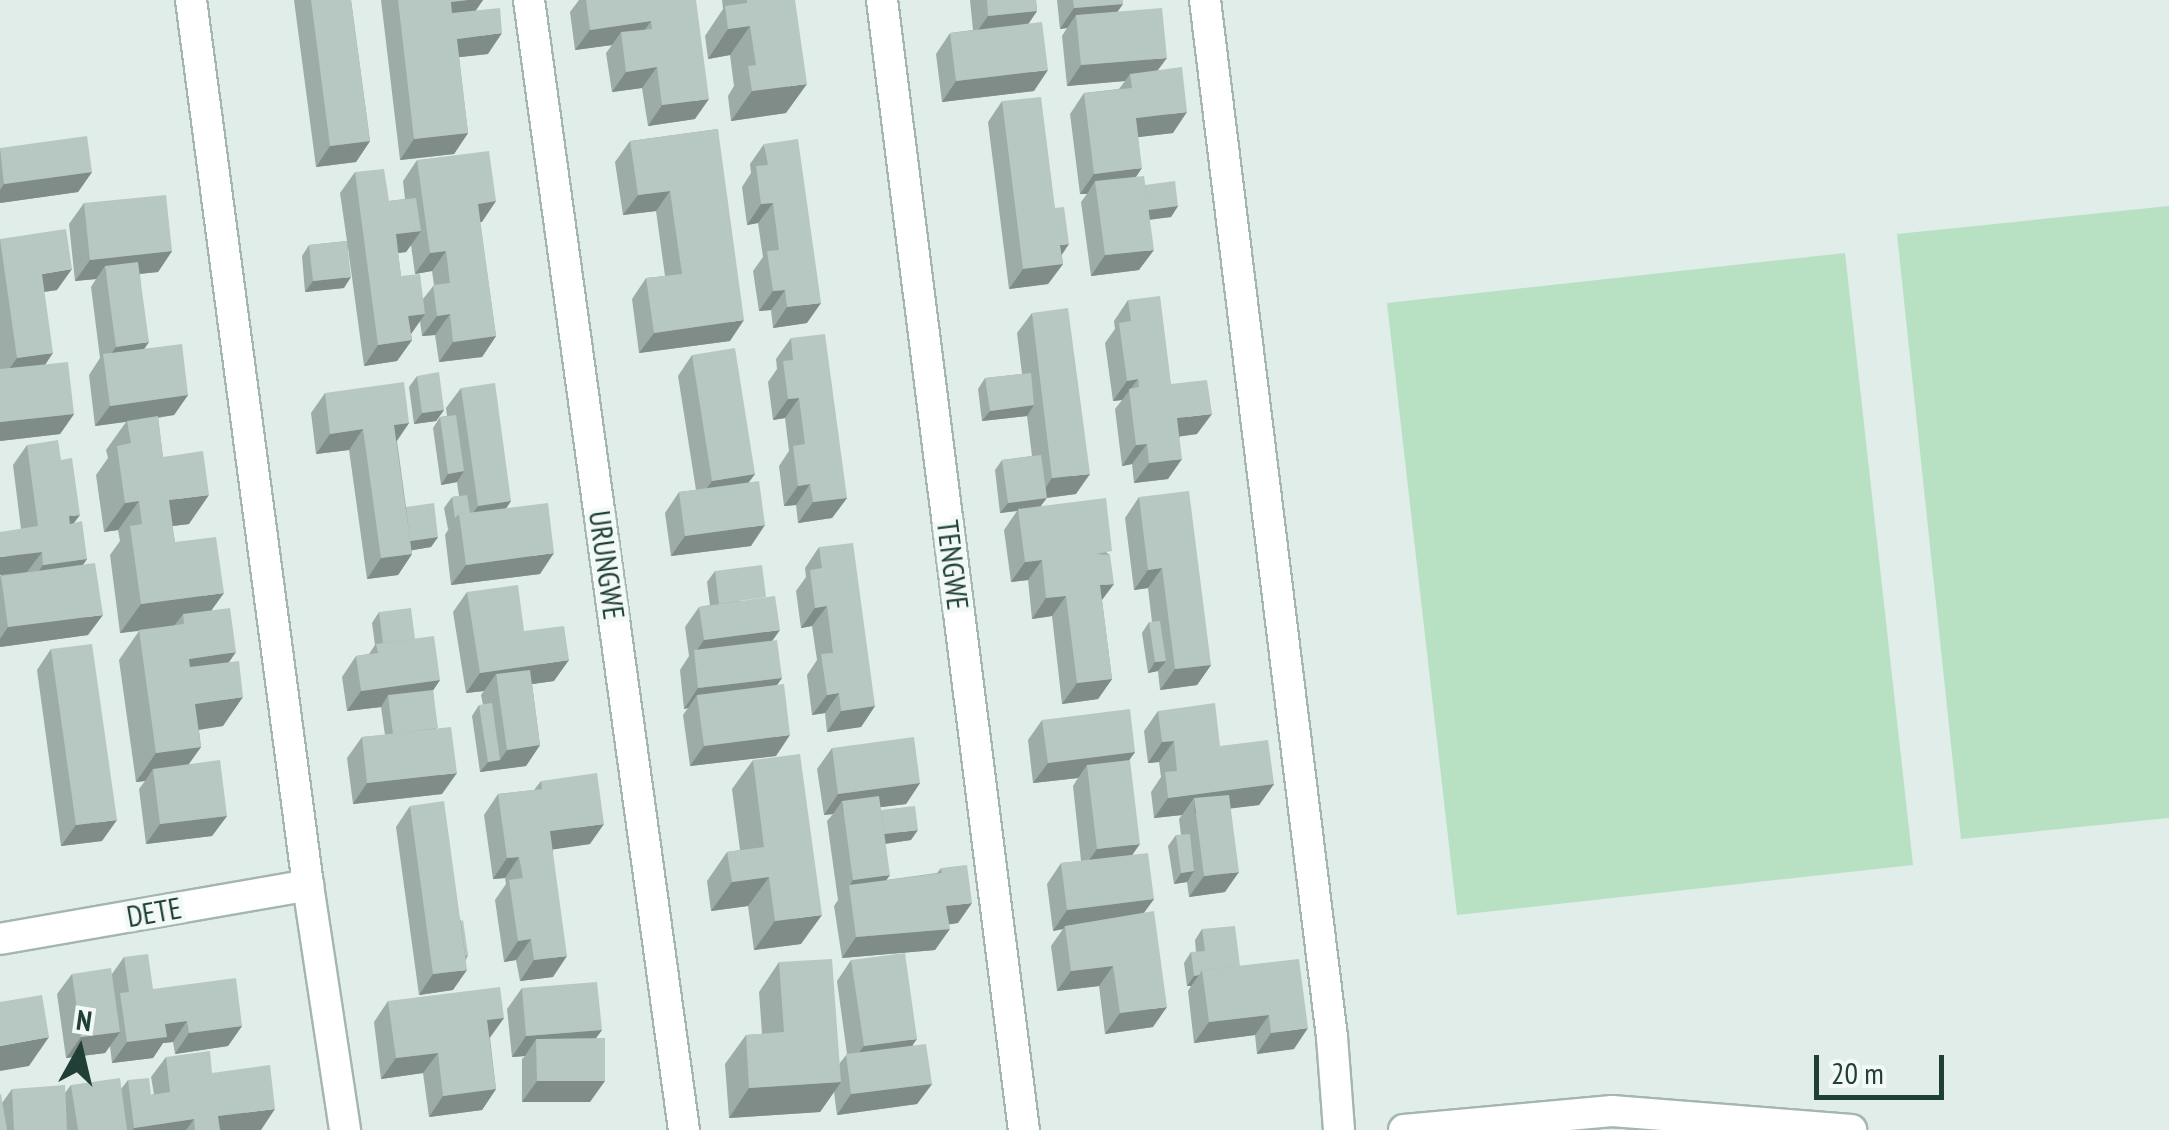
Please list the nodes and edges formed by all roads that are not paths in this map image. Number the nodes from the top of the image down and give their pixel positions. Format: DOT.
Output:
graph roads {
  1 [pos="191,0"];
  2 [pos="529,0"];
  3 [pos="882,0"];
  4 [pos="1205,0"];
  5 [pos="308,886"];
  6 [pos="0,939"];
  7 [pos="344,1130"];
  8 [pos="684,1130"];
  9 [pos="1024,1130"];
  10 [pos="1340,1130"];
  11 [pos="1404,1130"];
  12 [pos="1851,1130"];
  1 -- 5 [label="street"];
  2 -- 8 [label="street, URUNGWE"];
  3 -- 9 [label="street, TENGWE"];
  4 -- 10 [label="street"];
  5 -- 6 [label="street, DETE"];
  5 -- 7 [label="street"];
  11 -- 12 [label="street"];
}
